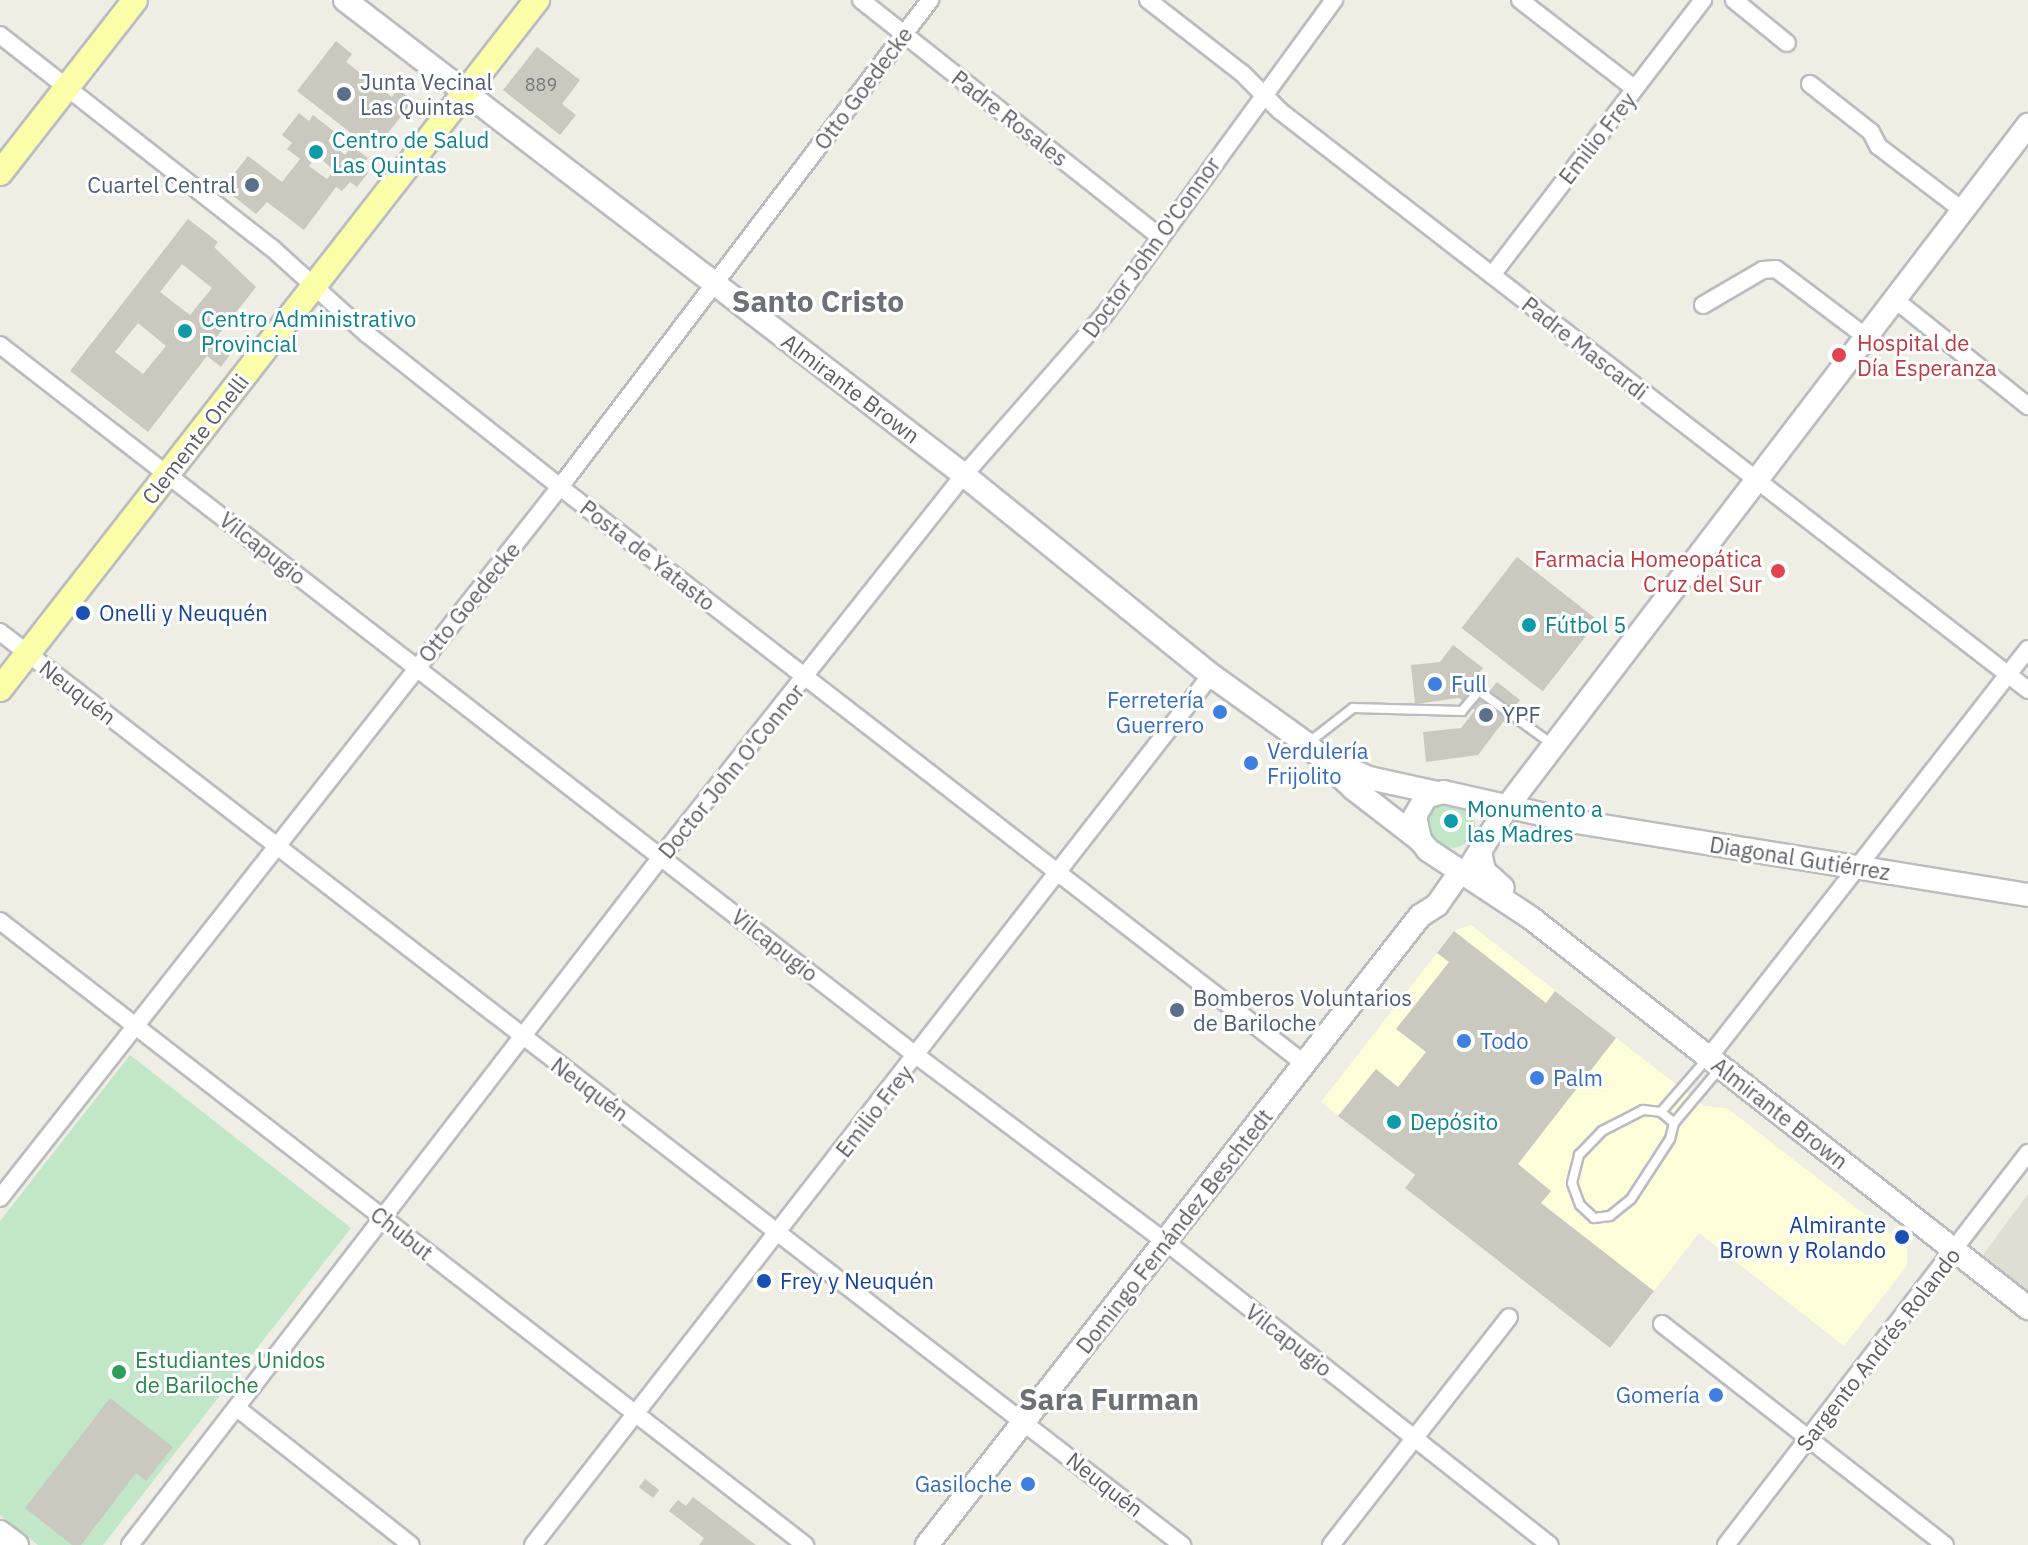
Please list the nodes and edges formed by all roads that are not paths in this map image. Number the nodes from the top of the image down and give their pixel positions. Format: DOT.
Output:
graph roads {
  1 [pos="135,0"];
  2 [pos="345,0"];
  3 [pos="537,0"];
  4 [pos="861,0"];
  5 [pos="930,0"];
  6 [pos="1148,0"];
  7 [pos="1334,0"];
  8 [pos="1520,0"];
  9 [pos="1703,0"];
  10 [pos="1734,0"];
  11 [pos="904,34"];
  12 [pos="0,35"];
  13 [pos="1787,43"];
  14 [pos="1810,84"];
  15 [pos="67,87"];
  16 [pos="1635,89"];
  17 [pos="1263,93"];
  18 [pos="464,94"];
  19 [pos="2024,137"];
  20 [pos="0,173"];
  21 [pos="1962,210"];
  22 [pos="1159,236"];
  23 [pos="1492,275"];
  24 [pos="715,284"];
  25 [pos="315,285"];
  26 [pos="1893,298"];
  27 [pos="1703,305"];
  28 [pos="1865,336"];
  29 [pos="0,345"];
  30 [pos="2028,406"];
  31 [pos="168,474"];
  32 [pos="964,475"];
  33 [pos="1754,480"];
  34 [pos="560,487"];
  35 [pos="0,632"];
  36 [pos="2028,649"];
  37 [pos="28,654"];
  38 [pos="416,668"];
  39 [pos="2008,674"];
  40 [pos="1211,675"];
  41 [pos="805,677"];
  42 [pos="0,689"];
  43 [pos="2028,690"];
  44 [pos="1311,747"];
  45 [pos="1548,749"];
  46 [pos="1438,793"];
  47 [pos="1474,796"];
  48 [pos="1505,812"];
  49 [pos="276,846"];
  50 [pos="1427,848"];
  51 [pos="1480,852"];
  52 [pos="661,857"];
  53 [pos="1854,867"];
  54 [pos="1462,874"];
  55 [pos="1058,876"];
  56 [pos="2028,895"];
  57 [pos="1420,916"];
  58 [pos="1531,918"];
  59 [pos="0,921"];
  60 [pos="136,1026"];
  61 [pos="524,1039"];
  62 [pos="917,1056"];
  63 [pos="1715,1061"];
  64 [pos="1305,1064"];
  65 [pos="1661,1112"];
  66 [pos="1674,1123"];
  67 [pos="2028,1153"];
  68 [pos="0,1198"];
  69 [pos="384,1219"];
  70 [pos="780,1233"];
  71 [pos="1166,1242"];
  72 [pos="1953,1251"];
  73 [pos="2028,1308"];
  74 [pos="1509,1317"];
  75 [pos="1662,1324"];
  76 [pos="237,1408"];
  77 [pos="635,1415"];
  78 [pos="1023,1420"];
  79 [pos="1414,1439"];
  80 [pos="1809,1439"];
  81 [pos="0,1532"];
  82 [pos="17,1545"];
  83 [pos="130,1545"];
  84 [pos="411,1545"];
  85 [pos="533,1545"];
  86 [pos="805,1545"];
  87 [pos="927,1545"];
  88 [pos="1182,1545"];
  89 [pos="1331,1545"];
  90 [pos="1550,1545"];
  91 [pos="1726,1545"];
  92 [pos="1945,1545"];
  1 -- 15 [label="main road"];
  2 -- 18 [label="street, Almirante Brown"];
  3 -- 18 [label="main road, Clemente Onelli"];
  4 -- 11 [label="street, Padre Rosales"];
  5 -- 11 [label="street, Otto Goedecke"];
  6 -- 17 [label="street, Padre Mascardi"];
  7 -- 17 [label="street, Doctor John O'Connor"];
  8 -- 16 [label="street"];
  9 -- 16 [label="street, Emilio Frey"];
  10 -- 13 [label="street"];
  11 -- 22 [label="street, Padre Rosales"];
  11 -- 24 [label="street, Otto Goedecke"];
  12 -- 15 [label="street, Posta de Yatasto"];
  14 -- 21 [label="street"];
  15 -- 20 [label="main road"];
  15 -- 25 [label="street, Posta de Yatasto"];
  16 -- 23 [label="street, Emilio Frey"];
  17 -- 22 [label="street, Doctor John O'Connor"];
  17 -- 23 [label="street, Padre Mascardi"];
  18 -- 24 [label="street, Almirante Brown"];
  18 -- 25 [label="main road, Clemente Onelli"];
  19 -- 21 [label="street"];
  21 -- 26 [label="street"];
  22 -- 32 [label="street, Doctor John O'Connor"];
  23 -- 33 [label="street, Padre Mascardi"];
  24 -- 32 [label="street, Almirante Brown"];
  24 -- 34 [label="street, Otto Goedecke"];
  25 -- 31 [label="main road, Clemente Onelli"];
  25 -- 34 [label="street, Posta de Yatasto"];
  26 -- 28 [label="street"];
  26 -- 30 [label="street"];
  27 -- 28 [label="street"];
  28 -- 33 [label="street"];
  29 -- 31 [label="street, Vilcapugio"];
  31 -- 37 [label="main road, Clemente Onelli"];
  31 -- 38 [label="street, Vilcapugio"];
  32 -- 40 [label="street, Almirante Brown"];
  32 -- 41 [label="street, Doctor John O'Connor"];
  33 -- 39 [label="street, Padre Mascardi"];
  33 -- 45 [label="street"];
  34 -- 38 [label="street, Otto Goedecke"];
  34 -- 41 [label="street, Posta de Yatasto"];
  35 -- 37 [label="street, Neuquén"];
  36 -- 39 [label="street"];
  37 -- 42 [label="main road, Clemente Onelli"];
  37 -- 49 [label="street, Neuquén"];
  38 -- 49 [label="street, Otto Goedecke"];
  38 -- 52 [label="street, Vilcapugio"];
  39 -- 43 [label="street, Padre Mascardi"];
  39 -- 53 [label="street"];
  40 -- 44 [label="street, Almirante Brown"];
  40 -- 55 [label="street, Emilio Frey"];
  41 -- 52 [label="street, Doctor John O'Connor"];
  41 -- 55 [label="street, Posta de Yatasto"];
  44 -- 45 [label="lane"];
  44 -- 46 [label="street, Almirante Brown"];
  44 -- 50 [label="street, Almirante Brown"];
  45 -- 47 [label="street"];
  45 -- 48 [label="street"];
  46 -- 47 [label="street, Almirante Brown"];
  46 -- 50 [label="street, Domingo Fernández Beschtedt"];
  47 -- 48 [label="street, Diagonal Gutiérrez"];
  48 -- 51 [label="street, Domingo Fernández Beschtedt"];
  48 -- 53 [label="street, Diagonal Gutiérrez"];
  49 -- 60 [label="street, Otto Goedecke"];
  49 -- 61 [label="street, Neuquén"];
  50 -- 54 [label="street, Almirante Brown"];
  50 -- 57 [label="street, Domingo Fernández Beschtedt"];
  51 -- 54 [label="street, Domingo Fernández Beschtedt"];
  51 -- 58 [label="street, Almirante Brown"];
  52 -- 61 [label="street, Doctor John O'Connor"];
  52 -- 62 [label="street, Vilcapugio"];
  53 -- 56 [label="street, Diagonal Gutiérrez"];
  53 -- 63 [label="street"];
  54 -- 57 [label="street, Domingo Fernández Beschtedt"];
  54 -- 58 [label="street, Almirante Brown"];
  55 -- 62 [label="street, Emilio Frey"];
  55 -- 64 [label="street, Posta de Yatasto"];
  57 -- 64 [label="street, Domingo Fernández Beschtedt"];
  58 -- 63 [label="street, Almirante Brown"];
  59 -- 60 [label="street, Chubut"];
  60 -- 68 [label="street, Otto Goedecke"];
  60 -- 69 [label="street, Chubut"];
  61 -- 69 [label="street, Doctor John O'Connor"];
  61 -- 70 [label="street, Neuquén"];
  62 -- 70 [label="street, Emilio Frey"];
  62 -- 71 [label="street, Vilcapugio"];
  63 -- 65 [label="lane"];
  63 -- 66 [label="lane"];
  63 -- 72 [label="street, Almirante Brown"];
  64 -- 71 [label="street, Domingo Fernández Beschtedt"];
  65 -- 66 [label="lane"];
  65 -- 66 [label="lane"];
  67 -- 72 [label="street, Sargento Andrés Rolando"];
  69 -- 76 [label="street, Doctor John O'Connor"];
  69 -- 77 [label="street, Chubut"];
  70 -- 77 [label="street, Emilio Frey"];
  70 -- 78 [label="street, Neuquén"];
  71 -- 78 [label="street, Domingo Fernández Beschtedt"];
  71 -- 79 [label="street, Vilcapugio"];
  72 -- 73 [label="street, Almirante Brown"];
  72 -- 80 [label="street, Sargento Andrés Rolando"];
  74 -- 79 [label="street"];
  75 -- 80 [label="street"];
  76 -- 83 [label="street, Doctor John O'Connor"];
  76 -- 84 [label="street"];
  77 -- 85 [label="street, Emilio Frey"];
  77 -- 86 [label="street, Chubut"];
  78 -- 87 [label="street, Domingo Fernández Beschtedt"];
  78 -- 88 [label="street, Neuquén"];
  79 -- 89 [label="street"];
  79 -- 90 [label="street, Vilcapugio"];
  80 -- 91 [label="street, Sargento Andrés Rolando"];
  80 -- 92 [label="street"];
  81 -- 82 [label="street"];
}
